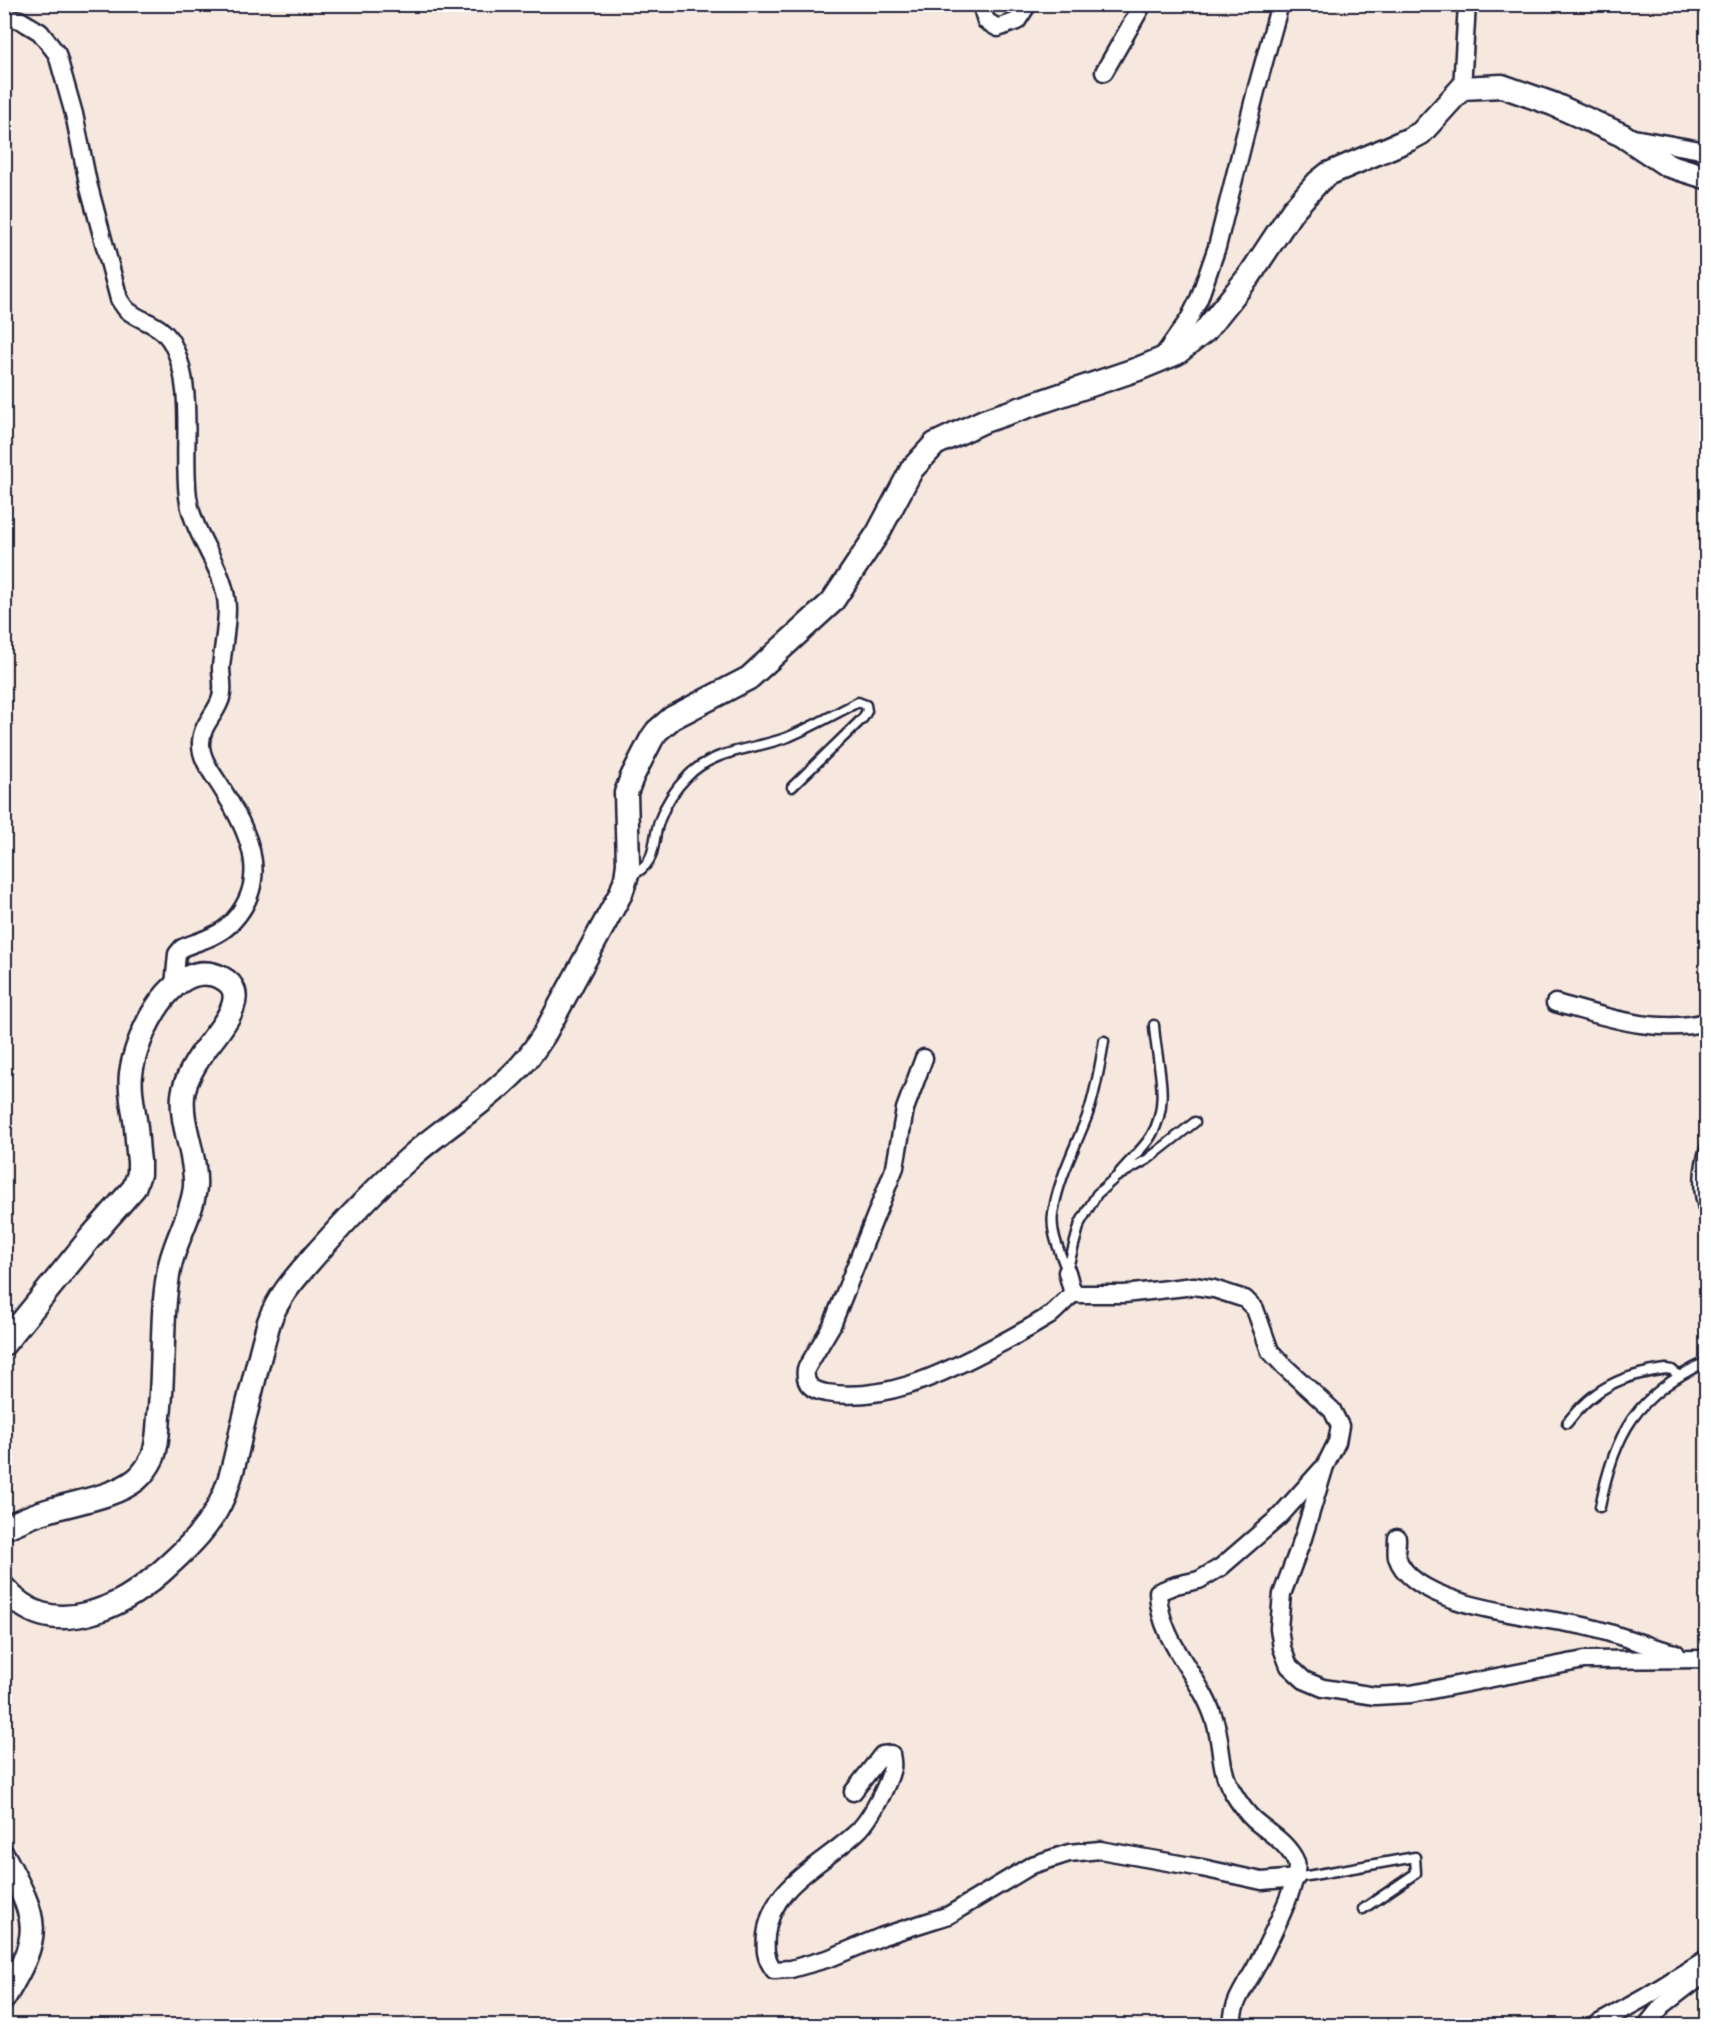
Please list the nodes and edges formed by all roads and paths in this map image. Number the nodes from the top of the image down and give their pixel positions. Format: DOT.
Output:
graph roads {
  1 [pos="981,4"];
  2 [pos="1028,4"];
  3 [pos="1143,4"];
  4 [pos="1280,4"];
  5 [pos="1467,4"];
  6 [pos="4,17"];
  7 [pos="1104,72"];
  8 [pos="1462,88"];
  9 [pos="1622,135"];
  10 [pos="1707,151"];
  11 [pos="1707,177"];
  12 [pos="1160,360"];
  13 [pos="792,787"];
  14 [pos="626,878"];
  15 [pos="174,987"];
  16 [pos="1555,1003"];
  17 [pos="1707,1022"];
  18 [pos="1154,1025"];
  19 [pos="1104,1041"];
  20 [pos="924,1058"];
  21 [pos="1195,1122"];
  22 [pos="1707,1145"];
  23 [pos="1116,1177"];
  24 [pos="1707,1216"];
  25 [pos="1067,1272"];
  26 [pos="1073,1294"];
  27 [pos="4,1344"];
  28 [pos="1707,1362"];
  29 [pos="1679,1376"];
  30 [pos="1568,1423"];
  31 [pos="1325,1466"];
  32 [pos="1600,1507"];
  33 [pos="4,1528"];
  34 [pos="1398,1538"];
  35 [pos="4,1588"];
  36 [pos="853,1792"];
  37 [pos="4,1857"];
  38 [pos="1296,1878"];
  39 [pos="1363,1910"];
  40 [pos="1707,1959"];
  41 [pos="1707,1972"];
  42 [pos="4,1998"];
  43 [pos="1233,2025"];
  44 [pos="1594,2025"];
  45 [pos="1646,2025"];
  1 -- 2 [label="street"];
  3 -- 7 [label="street"];
  4 -- 12 [label="street"];
  5 -- 8 [label="street"];
  6 -- 15 [label="street"];
  8 -- 9 [label="street"];
  8 -- 12 [label="street"];
  9 -- 10 [label="street"];
  9 -- 11 [label="street"];
  12 -- 14 [label="street"];
  13 -- 14 [label="lane"];
  14 -- 35 [label="street"];
  15 -- 27 [label="street"];
  15 -- 33 [label="street"];
  16 -- 17 [label="street"];
  18 -- 23 [label="lane"];
  19 -- 25 [label="lane"];
  20 -- 26 [label="street"];
  21 -- 23 [label="lane"];
  22 -- 24 [label="lane"];
  23 -- 25 [label="lane"];
  25 -- 26 [label="street"];
  26 -- 31 [label="street"];
  28 -- 29 [label="lane"];
  29 -- 30 [label="lane"];
  29 -- 32 [label="lane"];
  31 -- 34 [label="street"];
  31 -- 38 [label="street"];
  36 -- 38 [label="street"];
  37 -- 42 [label="street"];
  38 -- 39 [label="lane"];
  38 -- 43 [label="street"];
  40 -- 44 [label="street"];
  41 -- 45 [label="street"];
}
